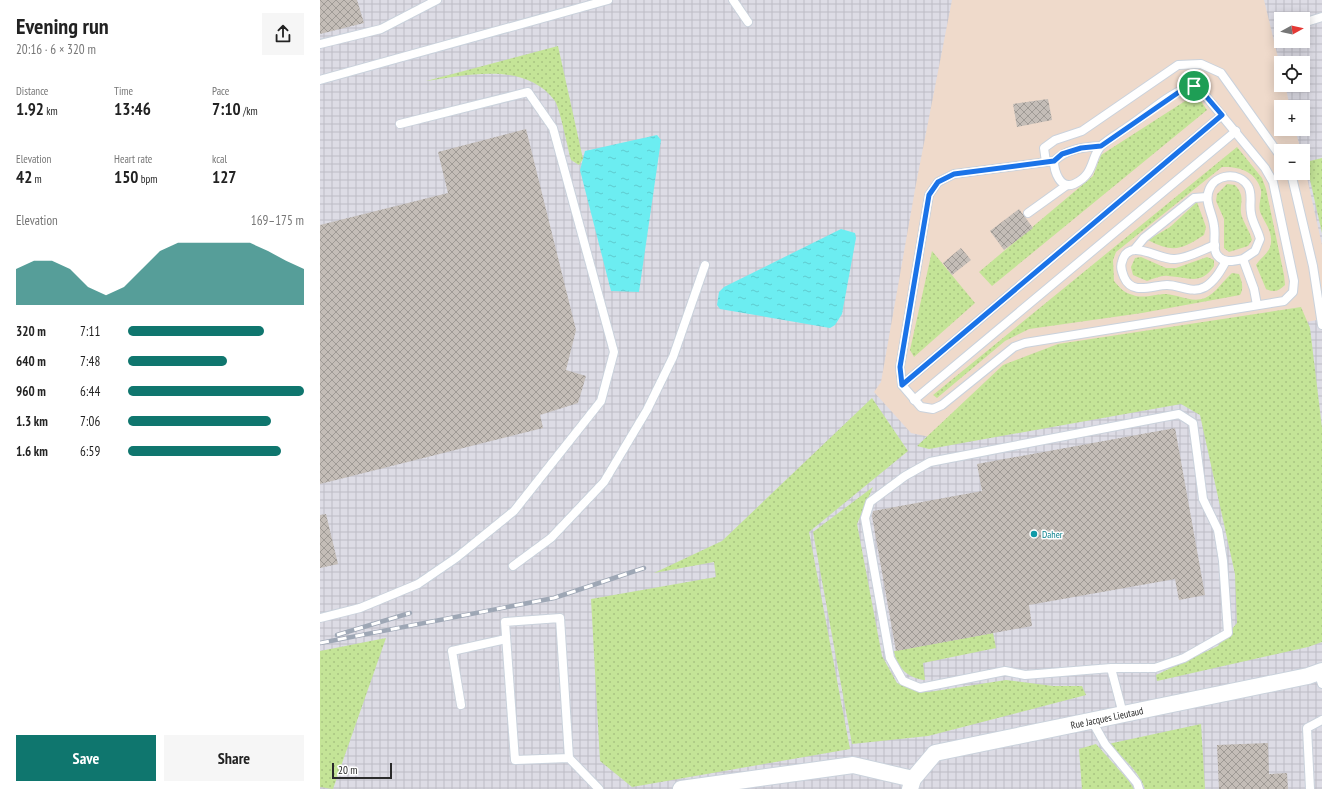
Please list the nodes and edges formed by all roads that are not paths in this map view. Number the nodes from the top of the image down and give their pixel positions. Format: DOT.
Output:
graph roads {
  1 [pos="437,0"];
  2 [pos="608,0"];
  3 [pos="733,0"];
  4 [pos="1322,17"];
  5 [pos="1310,21"];
  6 [pos="748,22"];
  7 [pos="320,44"];
  8 [pos="320,80"];
  9 [pos="1222,115"];
  10 [pos="400,124"];
  11 [pos="1236,131"];
  12 [pos="1101,146"];
  13 [pos="1274,147"];
  14 [pos="1050,161"];
  15 [pos="1293,180"];
  16 [pos="1066,185"];
  17 [pos="1207,197"];
  18 [pos="1028,213"];
  19 [pos="1215,245"];
  20 [pos="1134,250"];
  21 [pos="1243,259"];
  22 [pos="1226,261"];
  23 [pos="705,265"];
  24 [pos="1257,305"];
  25 [pos="1322,325"];
  26 [pos="902,385"];
  27 [pos="914,400"];
  28 [pos="513,566"];
  29 [pos="320,618"];
  30 [pos="506,639"];
  31 [pos="1111,668"];
  32 [pos="1321,676"];
  33 [pos="461,705"];
  34 [pos="1122,714"];
  35 [pos="1322,720"];
  36 [pos="1092,721"];
  37 [pos="569,758"];
  38 [pos="911,784"];
  39 [pos="600,789"];
  40 [pos="681,789"];
  41 [pos="1139,789"];
  42 [pos="1310,789"];
  1 -- 7 [label="lane"];
  2 -- 8 [label="lane"];
  3 -- 6 [label="lane"];
  4 -- 5 [label="lane"];
  9 -- 11 [label="lane"];
  9 -- 12 [label="lane"];
  9 -- 26 [label="lane"];
  10 -- 29 [label="lane"];
  11 -- 24 [label="lane"];
  11 -- 27 [label="lane"];
  12 -- 14 [label="lane"];
  12 -- 16 [label="lane"];
  13 -- 14 [label="lane"];
  14 -- 16 [label="lane"];
  14 -- 26 [label="lane"];
  15 -- 25 [label="lane"];
  16 -- 18 [label="lane"];
  17 -- 19 [label="lane"];
  17 -- 20 [label="lane"];
  17 -- 21 [label="lane"];
  19 -- 20 [label="lane"];
  19 -- 22 [label="lane"];
  20 -- 22 [label="lane"];
  21 -- 22 [label="lane"];
  21 -- 24 [label="lane"];
  23 -- 28 [label="lane"];
  24 -- 27 [label="lane"];
  26 -- 27 [label="lane"];
  30 -- 33 [label="lane"];
  30 -- 37 [label="lane"];
  30 -- 37 [label="lane"];
  31 -- 31 [label="lane"];
  31 -- 34 [label="lane"];
  32 -- 34 [label="street, Rue Jacques Lieutaud"];
  34 -- 36 [label="street, Rue Jacques Lieutaud"];
  35 -- 42 [label="lane"];
  36 -- 38 [label="street, Rue Jacques Lieutaud"];
  36 -- 41 [label="lane"];
  37 -- 39 [label="lane"];
  38 -- 40 [label="street"];
}
